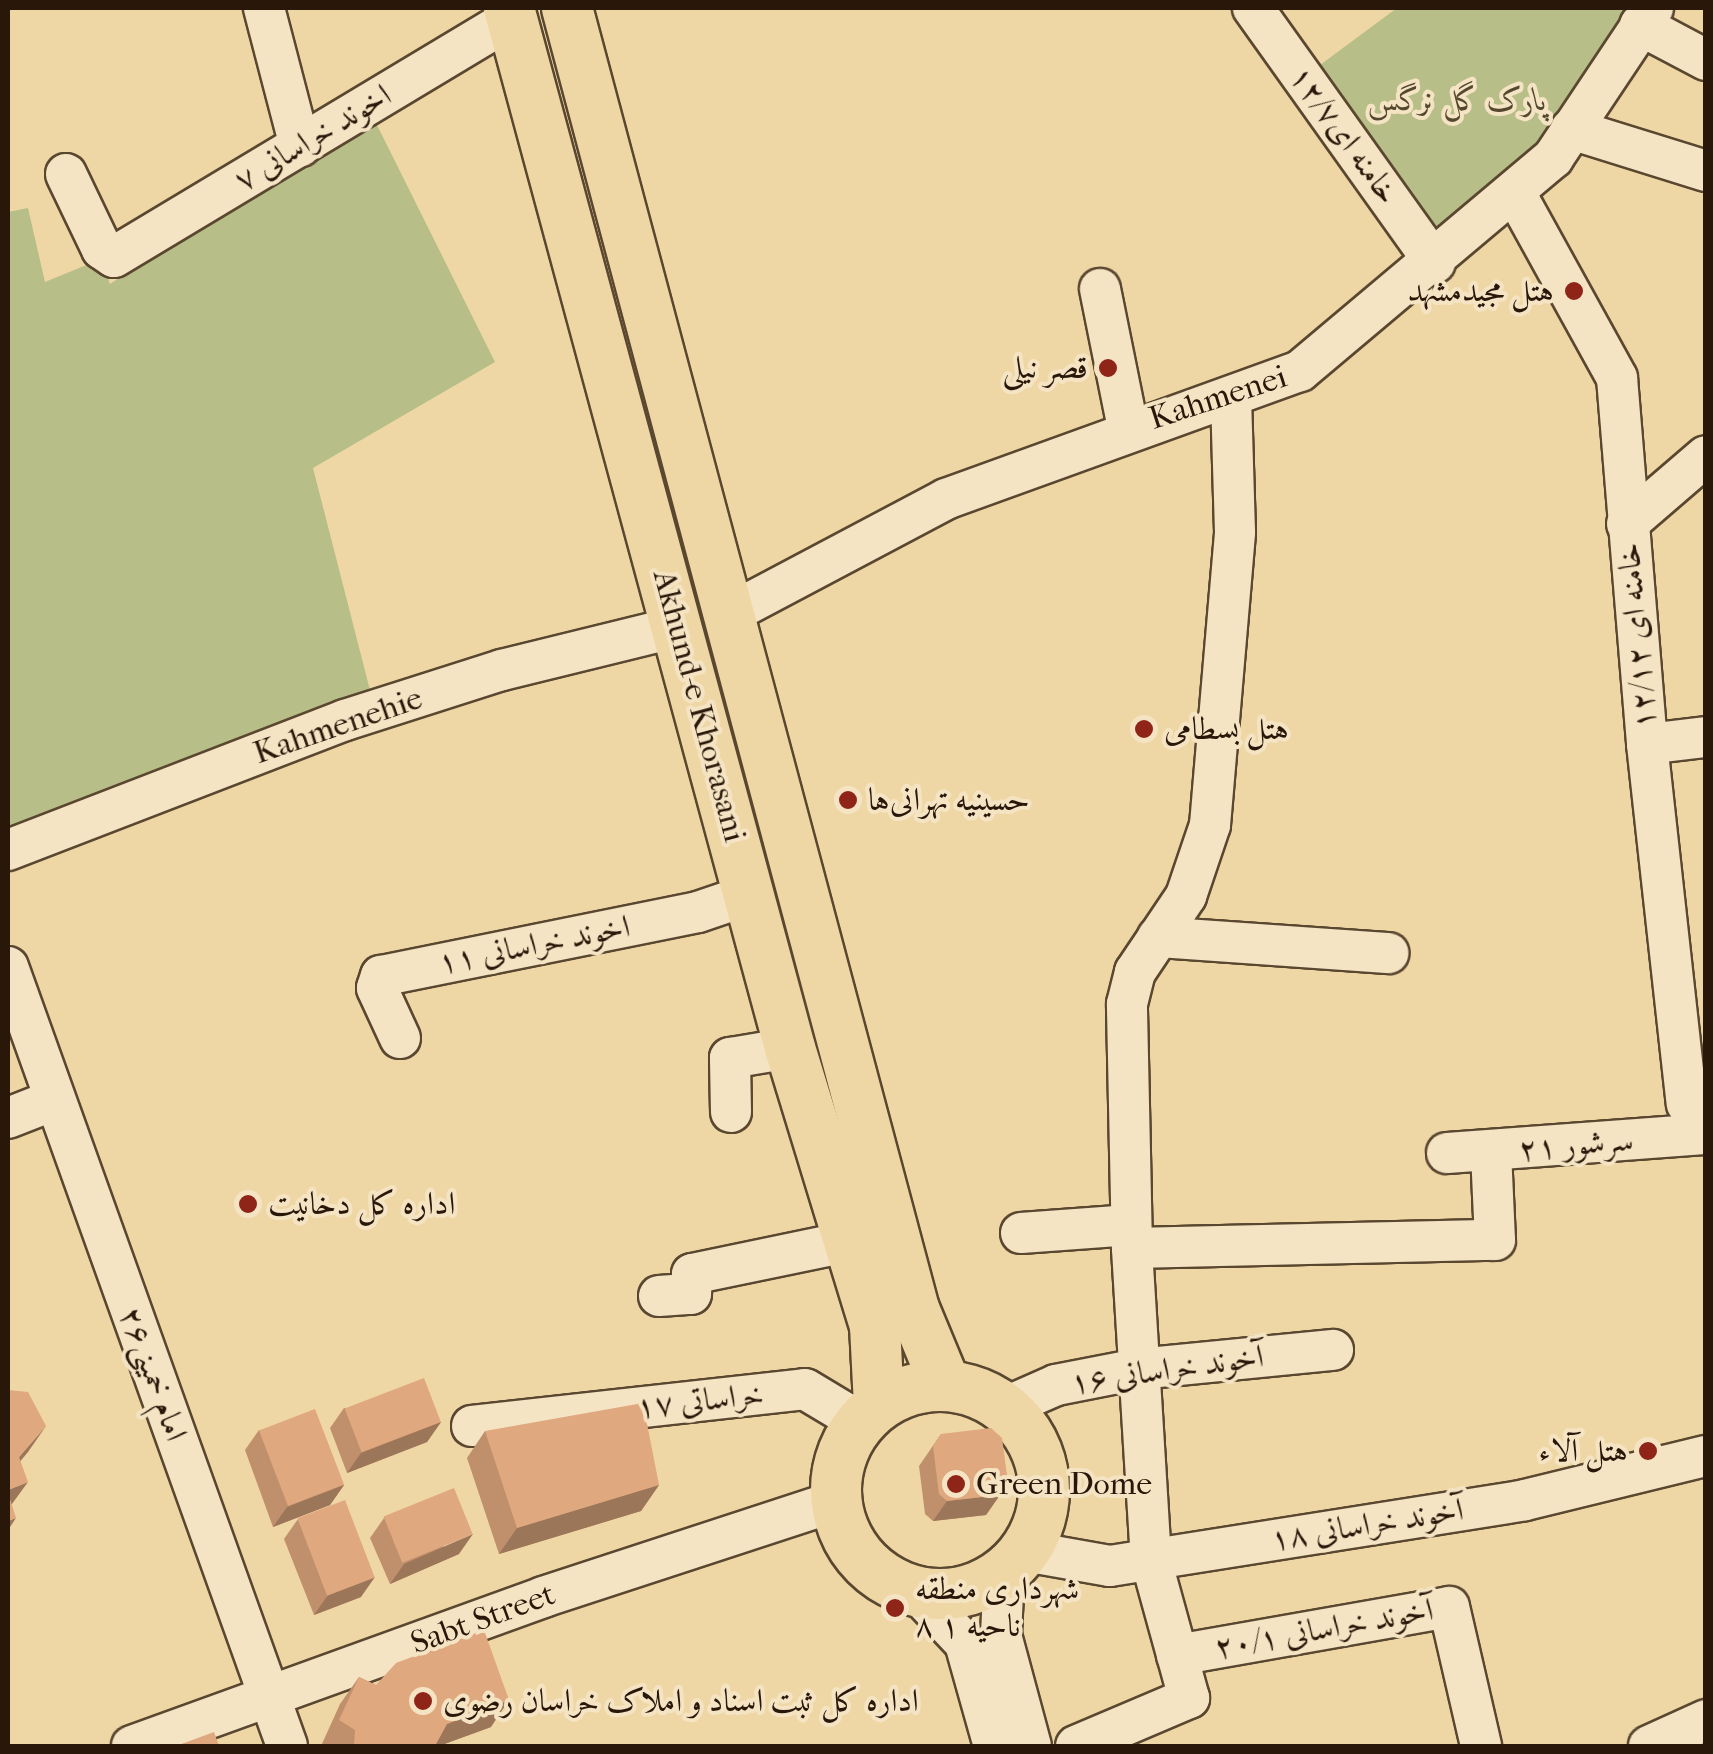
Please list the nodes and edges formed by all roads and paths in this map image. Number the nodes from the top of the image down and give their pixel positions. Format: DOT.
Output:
graph roads {
  1 [pos="264,8"];
  2 [pos="568,8"];
  3 [pos="1253,8"];
  4 [pos="510,13"];
  5 [pos="1646,16"];
  6 [pos="1706,60"];
  7 [pos="1571,129"];
  8 [pos="300,146"];
  9 [pos="1706,171"];
  10 [pos="66,174"];
  11 [pos="1515,192"];
  12 [pos="1435,263"];
  13 [pos="1100,289"];
  14 [pos="1231,397"];
  15 [pos="1128,428"];
  16 [pos="1706,456"];
  17 [pos="1627,524"];
  18 [pos="727,615"];
  19 [pos="678,627"];
  20 [pos="1706,737"];
  21 [pos="1646,744"];
  22 [pos="8,850"];
  23 [pos="751,894"];
  24 [pos="1158,937"];
  25 [pos="1388,953"];
  26 [pos="8,967"];
  27 [pos="400,1038"];
  28 [pos="790,1048"];
  29 [pos="54,1100"];
  30 [pos="730,1112"];
  31 [pos="8,1118"];
  32 [pos="1696,1119"];
  33 [pos="1491,1152"];
  34 [pos="1447,1153"];
  35 [pos="1021,1233"];
  36 [pos="1131,1236"];
  37 [pos="846,1242"];
  38 [pos="658,1296"];
  39 [pos="1333,1350"];
  40 [pos="1138,1369"];
  41 [pos="944,1384"];
  42 [pos="1006,1407"];
  43 [pos="870,1413"];
  44 [pos="472,1426"];
  45 [pos="1706,1456"];
  46 [pos="836,1501"];
  47 [pos="1151,1560"];
  48 [pos="1015,1562"];
  49 [pos="917,1592"];
  50 [pos="1177,1655"];
  51 [pos="269,1696"];
  52 [pos="1706,1720"];
  53 [pos="132,1746"];
  54 [pos="287,1746"];
  55 [pos="994,1746"];
  56 [pos="1032,1746"];
  57 [pos="1076,1746"];
  58 [pos="1481,1746"];
  59 [pos="1649,1746"];
  1 -- 8 [label="street"];
  2 -- 18 [label="main road, Akhund-e Khorasani"];
  3 -- 12 [label="street, خامنه ای۱۲/۷"];
  4 -- 8 [label="street, اخوند خراسانی ۷"];
  4 -- 19 [label="main road, Akhund-e Khorasani"];
  5 -- 6 [label="street"];
  5 -- 7 [label="street, Kahmenei"];
  7 -- 9 [label="street"];
  7 -- 11 [label="street, Kahmenei"];
  8 -- 10 [label="street, اخوند خراسانی ۷"];
  11 -- 12 [label="street, Kahmenei"];
  11 -- 17 [label="street, خامنه ای ۱۲/۱۲"];
  12 -- 14 [label="street, Kahmenei"];
  13 -- 15 [label="street"];
  14 -- 15 [label="street, Kahmenei"];
  14 -- 24 [label="street"];
  15 -- 18 [label="street, Kahmenei"];
  16 -- 17 [label="street"];
  17 -- 21 [label="street, خامنه ای ۱۲/۱۲"];
  18 -- 41 [label="main road, Akhund-e Khorasani"];
  19 -- 22 [label="street, Kahmenehie"];
  19 -- 23 [label="main road, Akhund-e Khorasani"];
  20 -- 21 [label="street"];
  21 -- 32 [label="street, خامنه ای ۱۲/۱۲"];
  23 -- 27 [label="street, اخوند خراسانی ۱۱"];
  23 -- 28 [label="main road, Akhund-e Khorasani"];
  24 -- 25 [label="street"];
  24 -- 36 [label="street"];
  26 -- 29 [label="street, امام خمینی۲۶"];
  28 -- 30 [label="street"];
  28 -- 37 [label="main road, Akhund-e Khorasani"];
  29 -- 31 [label="street"];
  29 -- 51 [label="street, امام خمینی۲۶"];
  32 -- 33 [label="street, سرشور ۲۱"];
  33 -- 34 [label="street, سرشور ۲۱"];
  33 -- 36 [label="street"];
  35 -- 36 [label="street"];
  36 -- 40 [label="street"];
  37 -- 38 [label="street"];
  37 -- 43 [label="main road, Akhund-e Khorasani"];
  39 -- 40 [label="street, آخوند خراسانی ۱۶"];
  40 -- 42 [label="street, آخوند خراسانی ۱۶"];
  40 -- 47 [label="street"];
  41 -- 42 [label="main road"];
  41 -- 43 [label="main road"];
  42 -- 48 [label="main road"];
  43 -- 44 [label="street, خراساتی ۱۷"];
  43 -- 46 [label="main road"];
  45 -- 47 [label="street, آخوند خراسانی ۱۸"];
  46 -- 49 [label="main road"];
  46 -- 51 [label="street, Sabt Street"];
  47 -- 48 [label="street, آخوند خراسانی ۱۸"];
  47 -- 50 [label="street"];
  48 -- 49 [label="main road"];
  48 -- 56 [label="street"];
  49 -- 55 [label="street"];
  50 -- 57 [label="street"];
  50 -- 58 [label="street, آخوند خراسانی ۲۰/۱"];
  51 -- 53 [label="street, Sabt Street"];
  51 -- 54 [label="street, امام خمینی۲۶"];
  52 -- 59 [label="street"];
}
